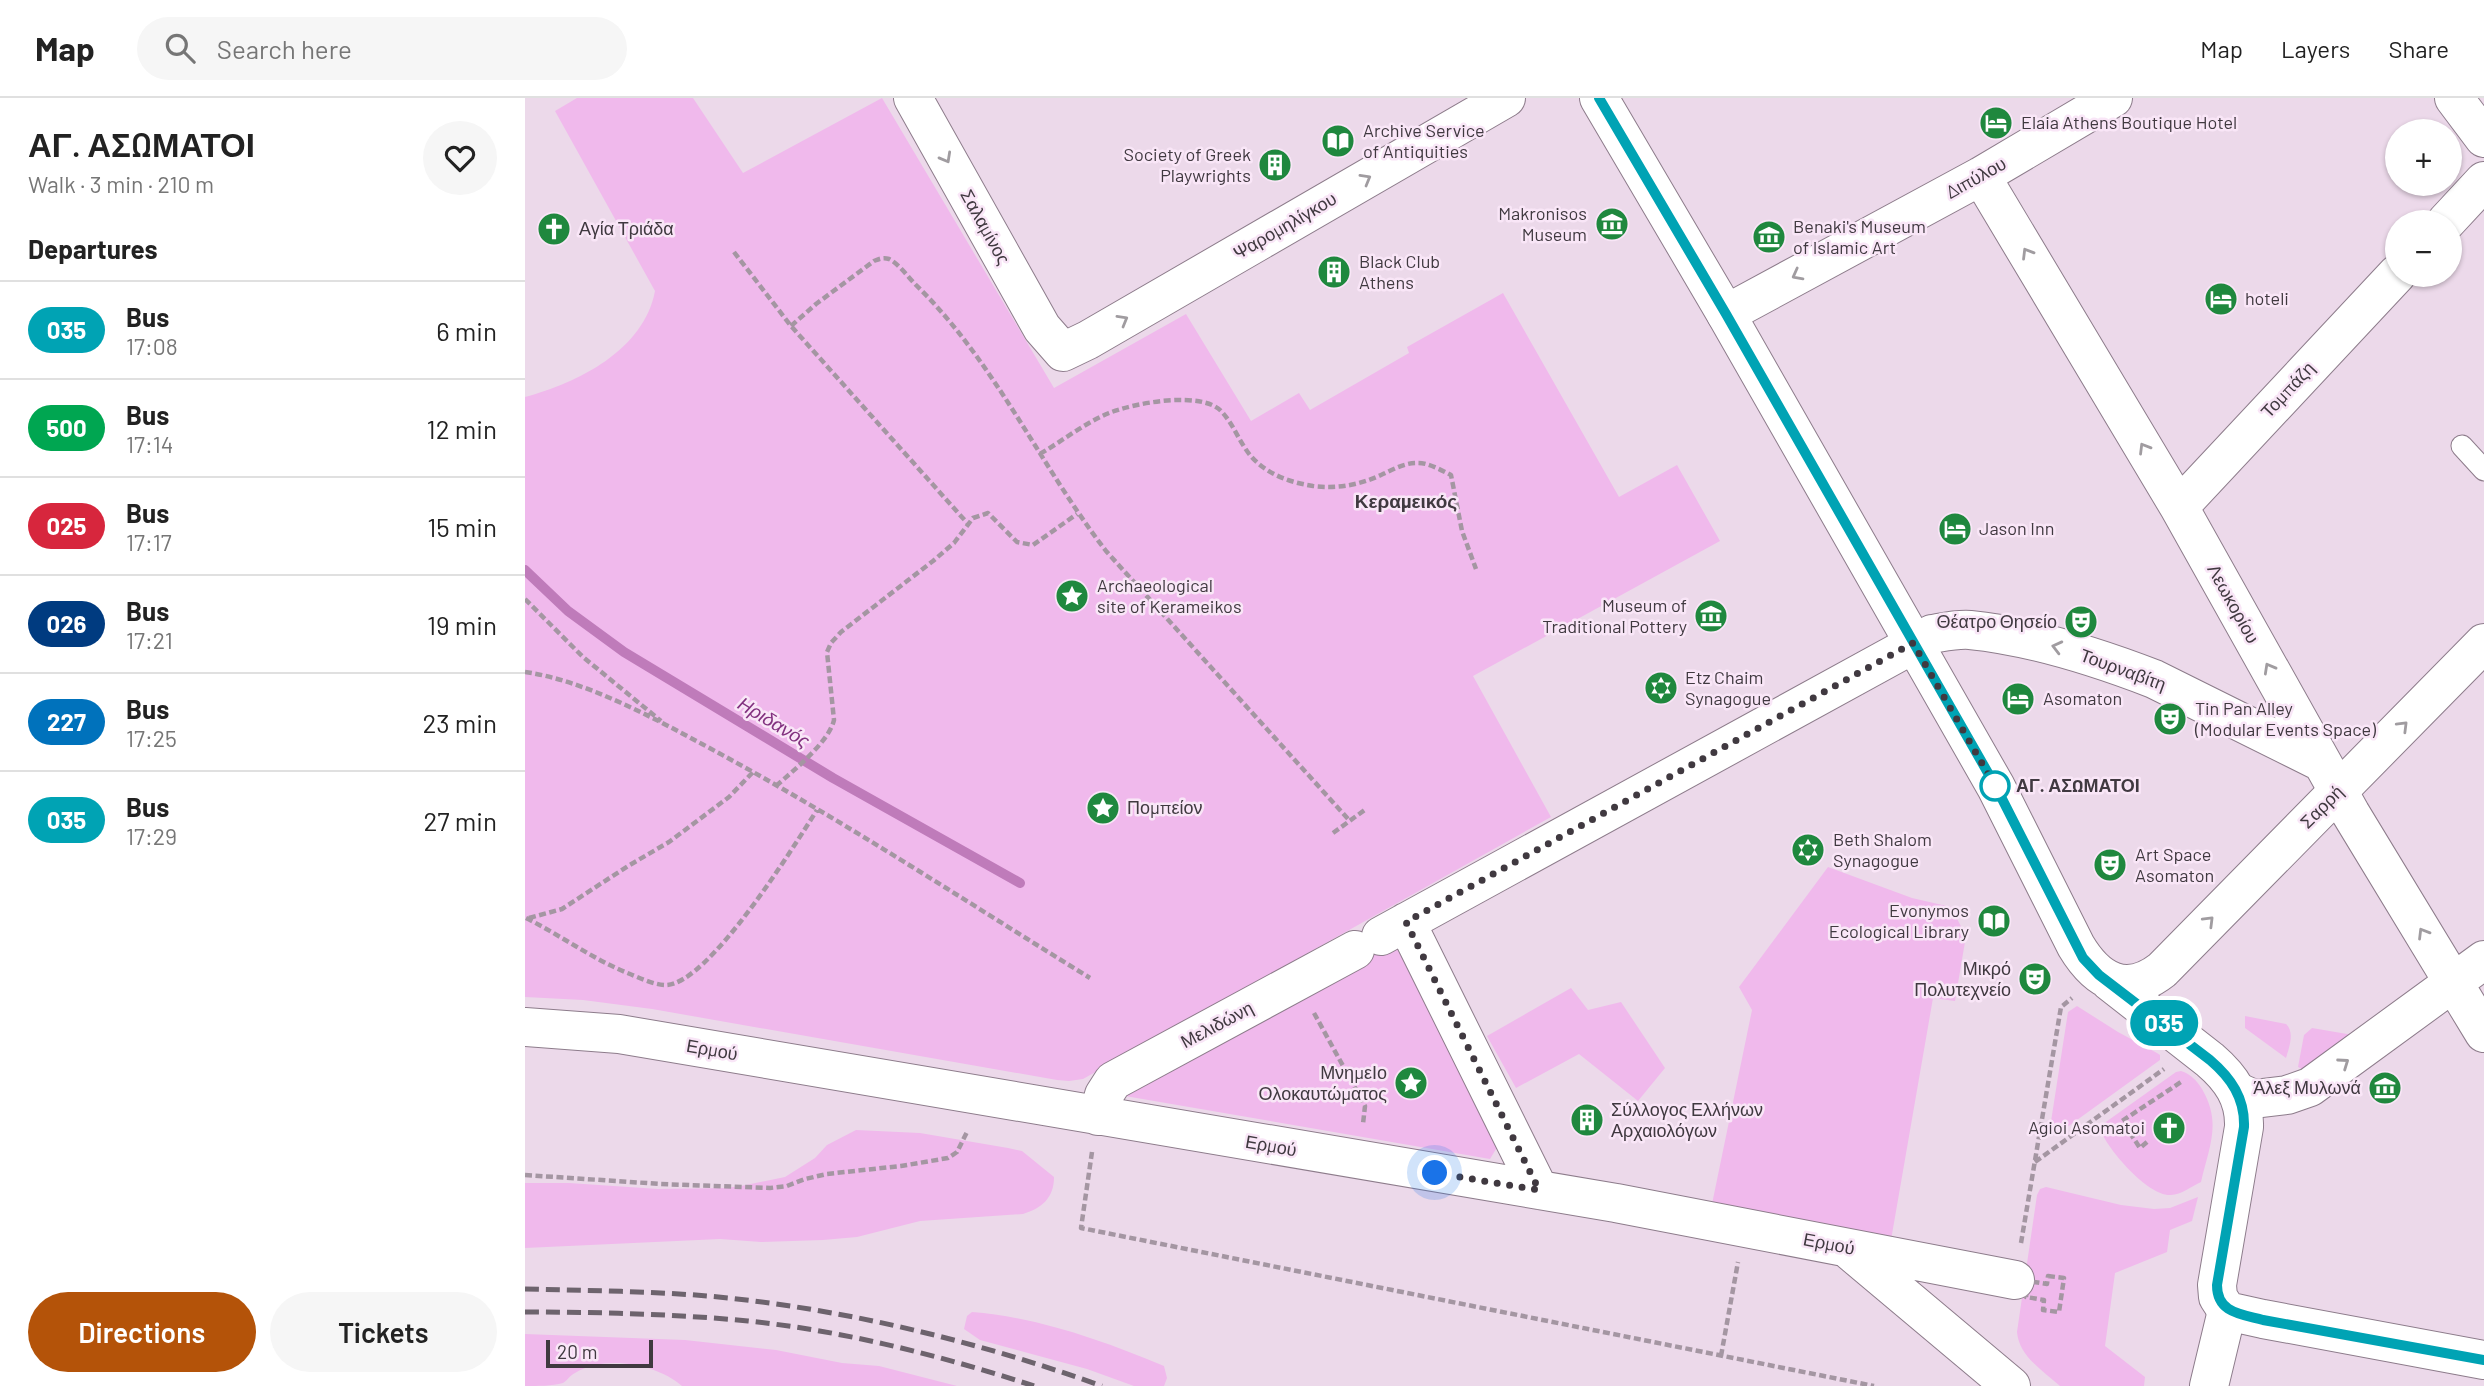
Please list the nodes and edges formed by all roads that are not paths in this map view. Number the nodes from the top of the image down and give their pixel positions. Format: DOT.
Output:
graph roads {
  1 [pos="913,98"];
  2 [pos="1506,98"];
  3 [pos="1599,98"];
  4 [pos="2454,98"];
  5 [pos="2094,103"];
  6 [pos="2484,138"];
  7 [pos="1981,176"];
  8 [pos="2484,181"];
  9 [pos="2457,210"];
  10 [pos="2385,287"];
  11 [pos="1726,314"];
  12 [pos="1063,352"];
  13 [pos="2462,446"];
  14 [pos="2484,470"];
  15 [pos="2179,507"];
  16 [pos="1913,643"];
  17 [pos="2484,643"];
  18 [pos="2329,777"];
  19 [pos="1381,936"];
  20 [pos="2484,960"];
  21 [pos="2162,971"];
  22 [pos="2453,981"];
  23 [pos="2095,984"];
  24 [pos="525,1027"];
  25 [pos="2484,1033"];
  26 [pos="2246,1095"];
  27 [pos="1098,1116"];
  28 [pos="1539,1190"];
  29 [pos="1847,1248"];
  30 [pos="2018,1265"];
  31 [pos="2227,1311"];
  32 [pos="2484,1360"];
  33 [pos="2011,1386"];
  34 [pos="2209,1386"];
  1 -- 12 [label="street, Σαλαμίνος, one-way"];
  12 -- 2 [label="street, Ψαρομηλίγκου, one-way"];
  3 -- 11 [label="street"];
  4 -- 6 [label="street"];
  5 -- 7 [label="street, Διπύλου"];
  7 -- 11 [label="street, Διπύλου, one-way"];
  15 -- 7 [label="street, Λεωκορίου, one-way"];
  8 -- 9 [label="street"];
  10 -- 15 [label="street, Τομπάζη"];
  11 -- 16 [label="street"];
  13 -- 14 [label="lane"];
  18 -- 15 [label="street, Λεωκορίου, one-way"];
  18 -- 16 [label="street, Τουρναβίτη, one-way"];
  16 -- 19 [label="street, Μελιδώνη"];
  16 -- 23 [label="street"];
  18 -- 17 [label="street, Σαρρή, one-way"];
  21 -- 18 [label="street, Σαρρή, one-way"];
  22 -- 18 [label="street, Λεωκορίου, one-way"];
  19 -- 27 [label="street, Μελιδώνη"];
  19 -- 28 [label="street"];
  20 -- 22 [label="street"];
  21 -- 23 [label="street"];
  21 -- 26 [label="street"];
  22 -- 25 [label="street, Λεωκορίου"];
  26 -- 22 [label="street, one-way"];
  23 -- 26 [label="street"];
  24 -- 27 [label="street, Ερμού"];
  26 -- 31 [label="street"];
  27 -- 28 [label="street, Ερμού"];
  28 -- 29 [label="street, Ερμού"];
  29 -- 30 [label="street, Ερμού"];
  29 -- 33 [label="street"];
  31 -- 32 [label="street"];
  31 -- 34 [label="street"];
}
